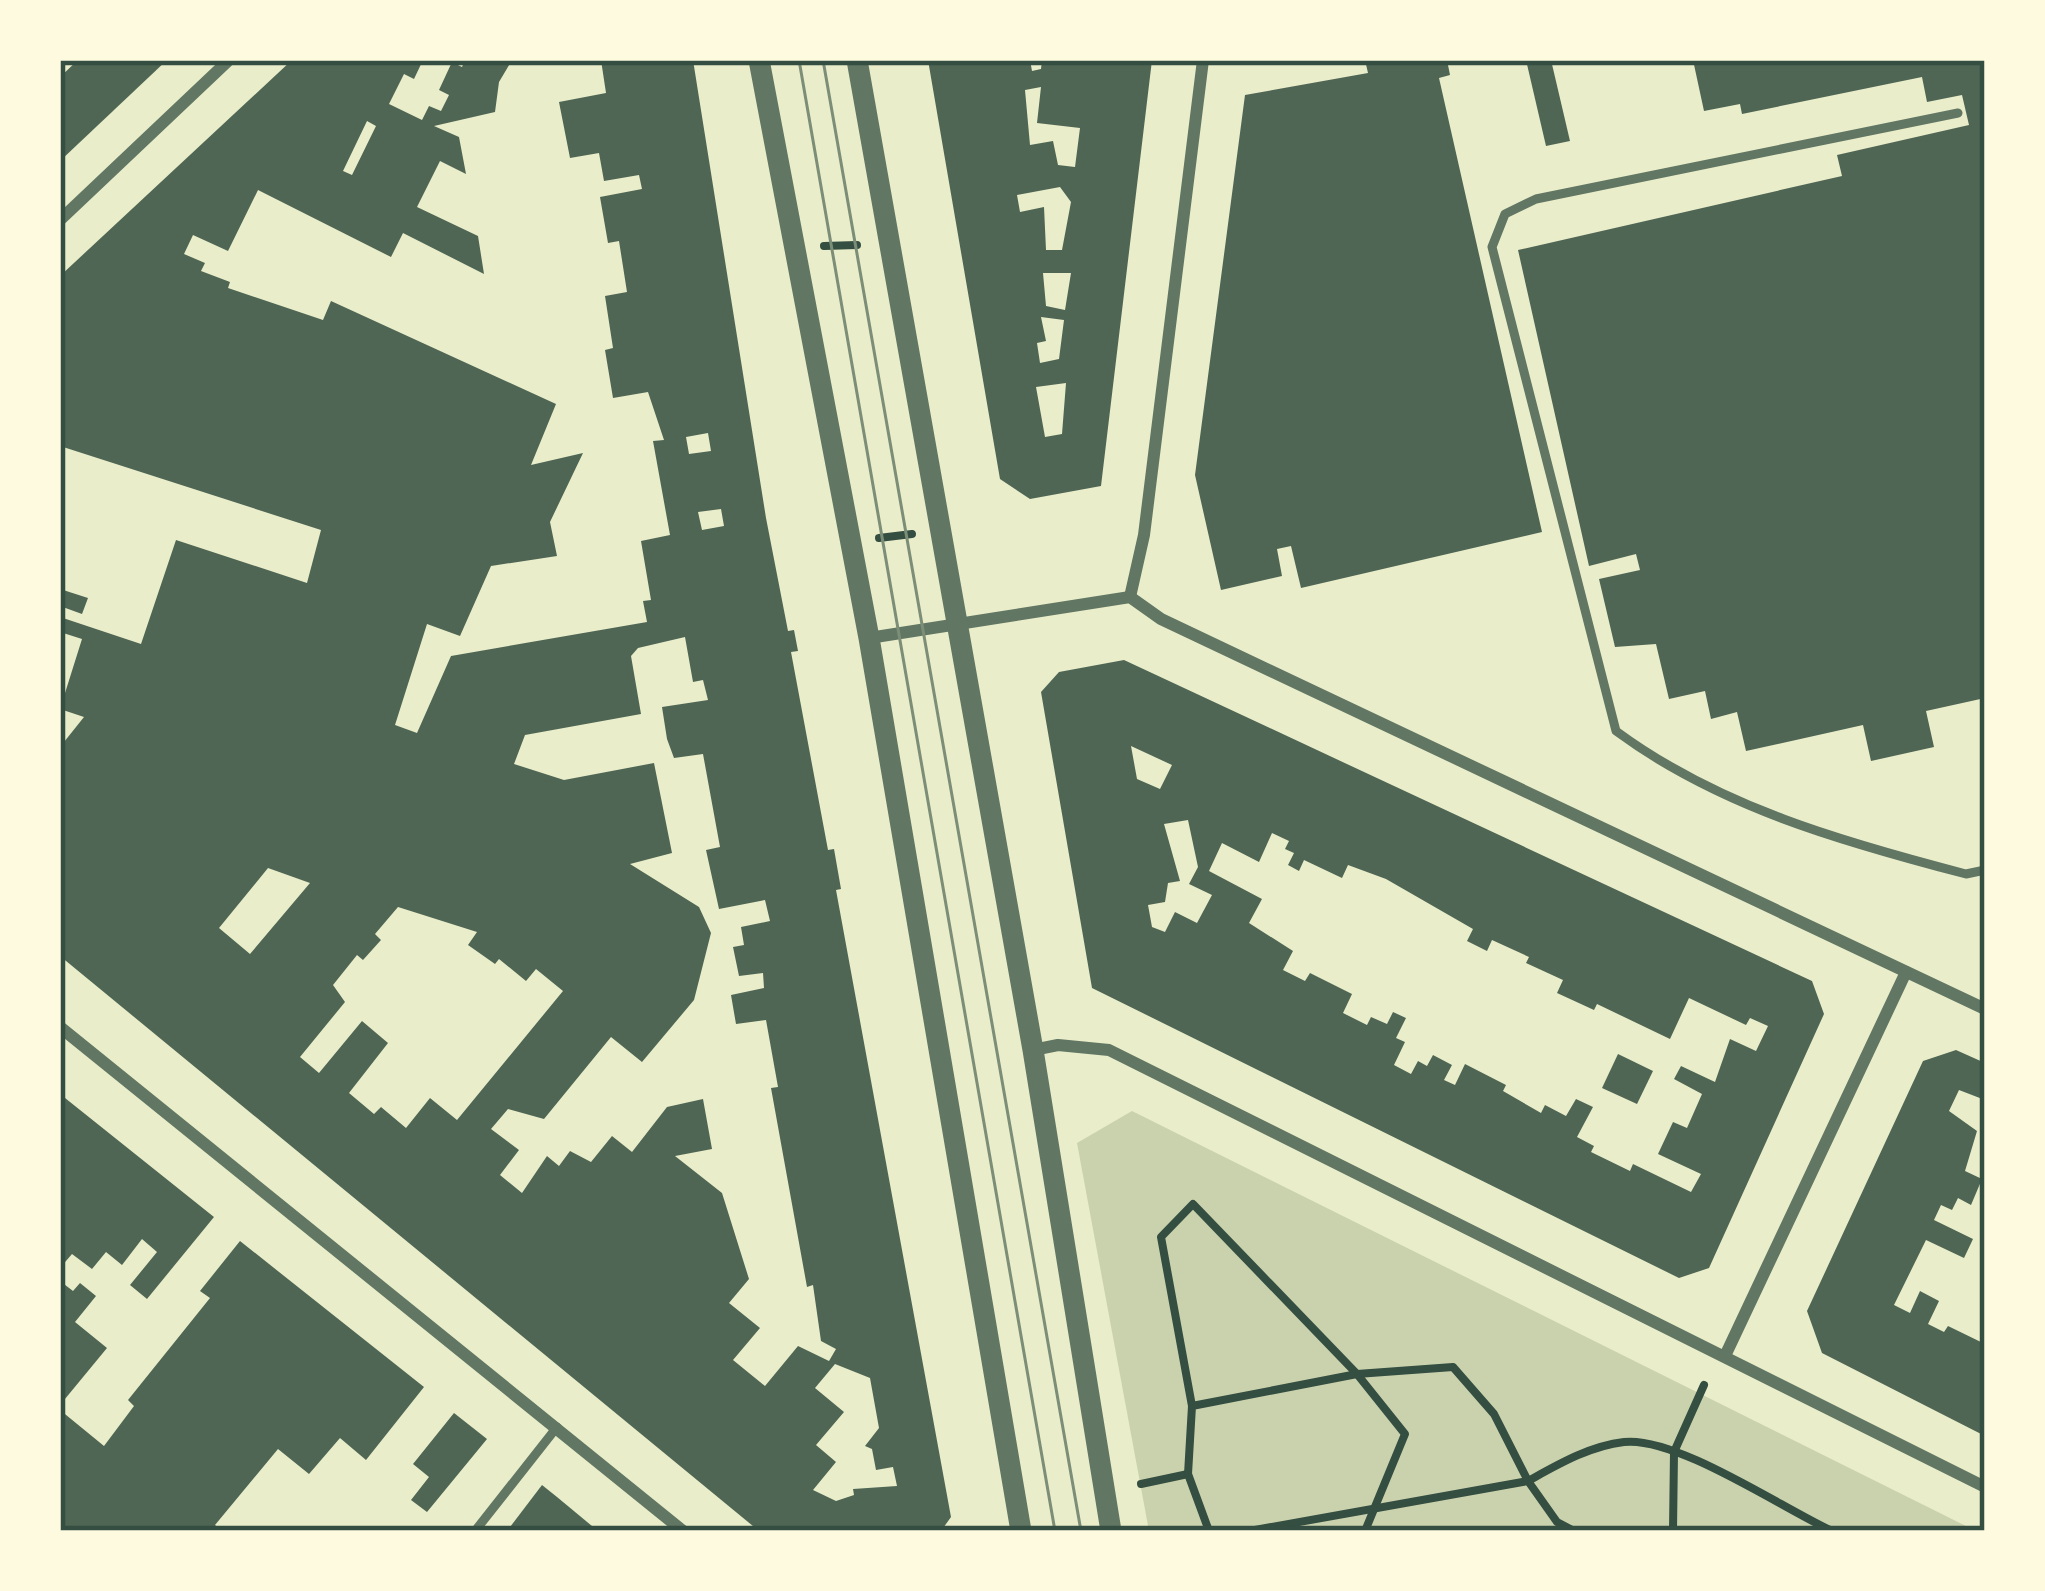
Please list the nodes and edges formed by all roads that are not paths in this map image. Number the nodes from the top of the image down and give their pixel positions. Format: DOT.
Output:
graph roads {
  1 [pos="229,60"];
  2 [pos="759,60"];
  3 [pos="857,60"];
  4 [pos="1203,60"];
  5 [pos="1958,113"];
  6 [pos="60,220"];
  7 [pos="1130,598"];
  8 [pos="958,623"];
  9 [pos="869,638"];
  10 [pos="1985,870"];
  11 [pos="1906,972"];
  12 [pos="1985,1009"];
  13 [pos="60,1027"];
  14 [pos="1033,1050"];
  15 [pos="1724,1356"];
  16 [pos="557,1427"];
  17 [pos="1985,1487"];
  18 [pos="475,1531"];
  19 [pos="683,1531"];
  20 [pos="1022,1531"];
  21 [pos="1111,1531"];
  1 -- 6 [label="street"];
  2 -- 9 [label="street"];
  3 -- 8 [label="street"];
  4 -- 7 [label="street"];
  5 -- 10 [label="lane"];
  7 -- 8 [label="street"];
  7 -- 11 [label="street"];
  8 -- 9 [label="street"];
  8 -- 14 [label="street"];
  9 -- 20 [label="street"];
  11 -- 12 [label="street"];
  11 -- 15 [label="street"];
  13 -- 16 [label="street"];
  14 -- 15 [label="street"];
  14 -- 21 [label="street"];
  15 -- 17 [label="street"];
  16 -- 18 [label="lane"];
  16 -- 19 [label="street"];
}
